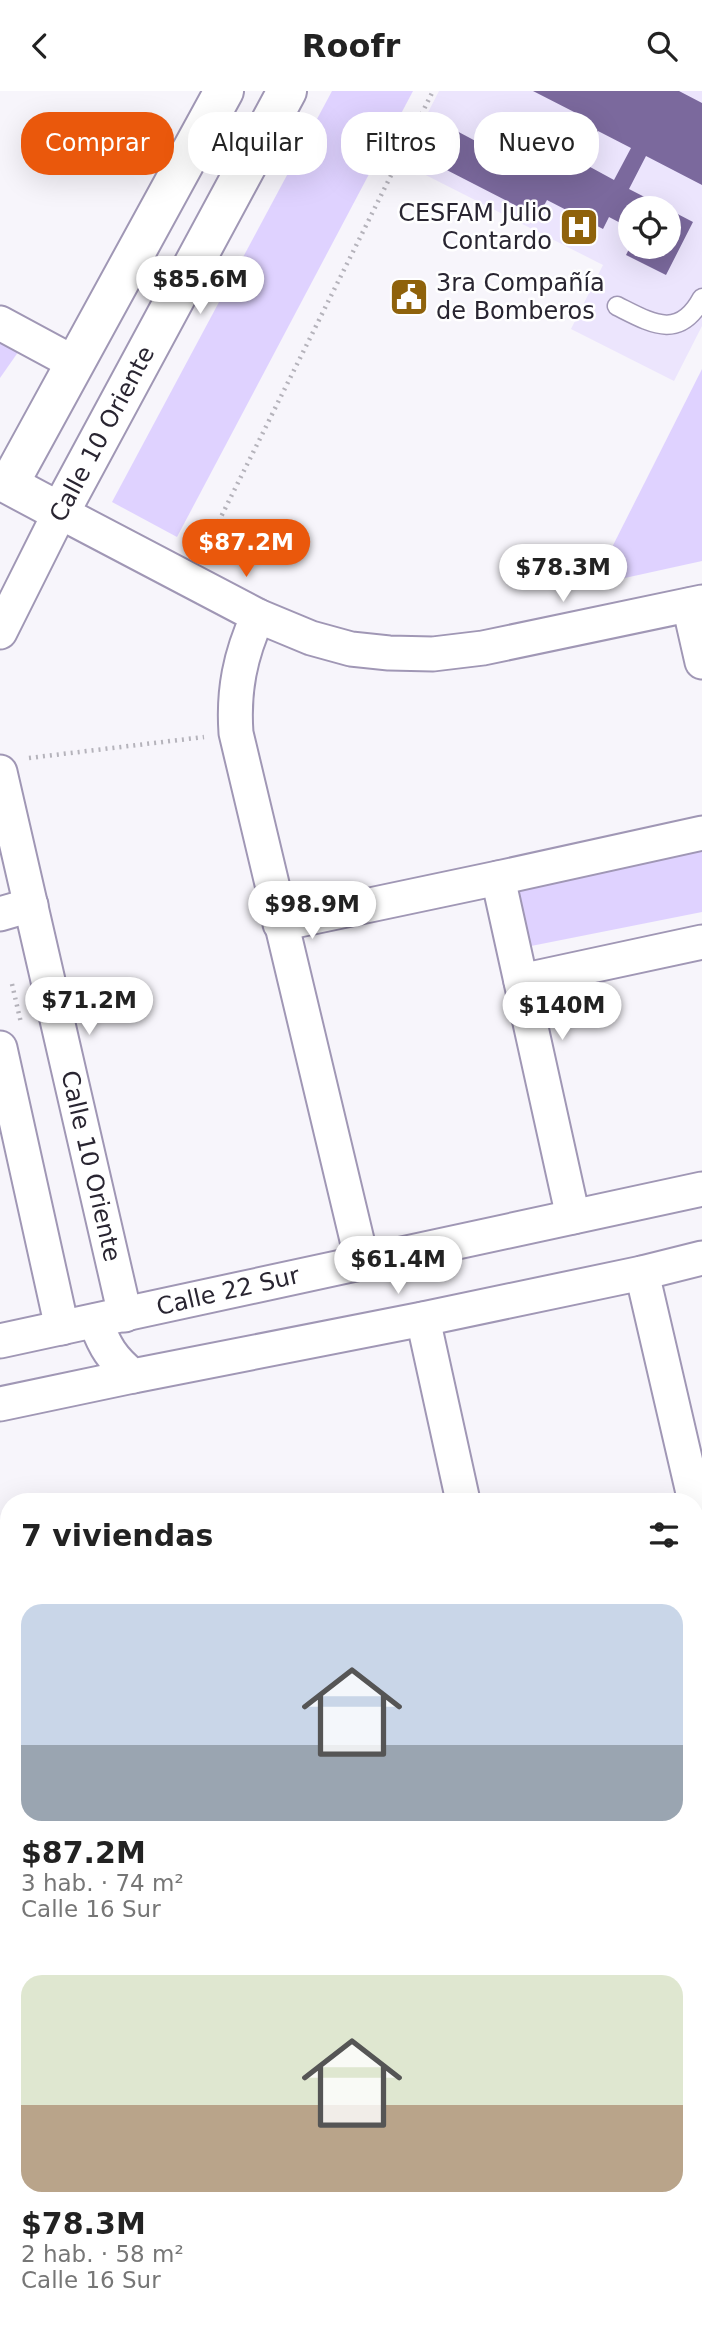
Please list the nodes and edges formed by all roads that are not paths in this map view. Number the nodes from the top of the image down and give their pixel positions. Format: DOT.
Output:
graph roads {
  1 [pos="224,91"];
  2 [pos="287,91"];
  3 [pos="702,298"];
  4 [pos="617,306"];
  5 [pos="0,323"];
  6 [pos="76,364"];
  7 [pos="3,488"];
  8 [pos="60,512"];
  9 [pos="695,603"];
  10 [pos="258,616"];
  11 [pos="0,632"];
  12 [pos="702,661"];
  13 [pos="14,765"];
  14 [pos="702,833"];
  15 [pos="498,879"];
  16 [pos="31,905"];
  17 [pos="0,914"];
  18 [pos="280,924"];
  19 [pos="702,942"];
  20 [pos="520,981"];
  21 [pos="0,1048"];
  22 [pos="702,1188"];
  23 [pos="573,1217"];
  24 [pos="702,1258"];
  25 [pos="362,1261"];
  26 [pos="642,1273"];
  27 [pos="110,1318"];
  28 [pos="423,1319"];
  29 [pos="62,1328"];
  30 [pos="0,1341"];
  31 [pos="133,1376"];
  32 [pos="0,1404"];
  33 [pos="461,1493"];
  34 [pos="693,1493"];
  1 -- 6 [label="street"];
  2 -- 8 [label="street, Calle 10 Oriente"];
  3 -- 4 [label="lane"];
  5 -- 6 [label="street"];
  6 -- 7 [label="street"];
  7 -- 8 [label="street"];
  8 -- 10 [label="street"];
  8 -- 11 [label="street, Calle 10 Oriente"];
  9 -- 10 [label="street"];
  9 -- 12 [label="street"];
  10 -- 18 [label="street"];
  13 -- 16 [label="street, Calle 10 Oriente"];
  14 -- 15 [label="street"];
  15 -- 18 [label="street"];
  15 -- 20 [label="street"];
  16 -- 17 [label="street"];
  16 -- 27 [label="street, Calle 10 Oriente"];
  18 -- 25 [label="street"];
  19 -- 20 [label="street"];
  20 -- 23 [label="street"];
  21 -- 29 [label="street"];
  22 -- 23 [label="street, Calle 22 Sur"];
  23 -- 25 [label="street, Calle 22 Sur"];
  24 -- 26 [label="street"];
  25 -- 27 [label="street, Calle 22 Sur"];
  26 -- 28 [label="street"];
  26 -- 34 [label="street"];
  27 -- 29 [label="street, Calle 22 Sur"];
  27 -- 31 [label="street, Calle 10 Oriente"];
  28 -- 31 [label="street"];
  28 -- 33 [label="street"];
  29 -- 30 [label="street, Calle 22 Sur"];
  31 -- 32 [label="street"];
}
